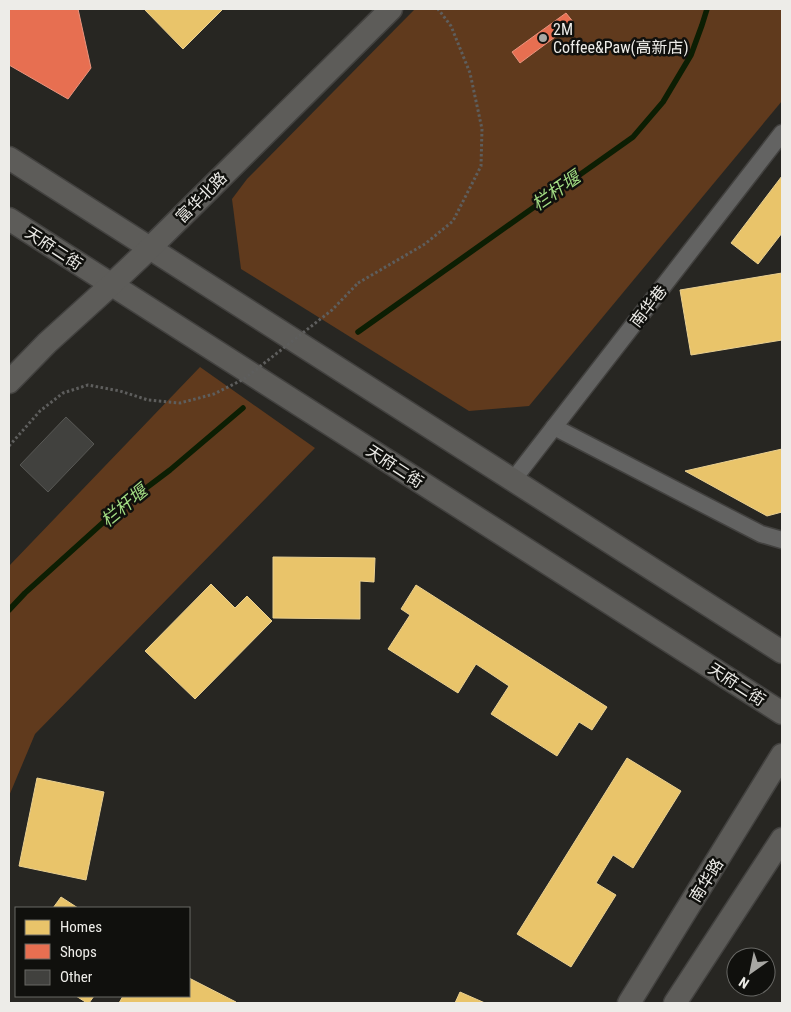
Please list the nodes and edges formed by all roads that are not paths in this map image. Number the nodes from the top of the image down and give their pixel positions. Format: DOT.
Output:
graph roads {
  1 [pos="391,9"];
  2 [pos="782,133"];
  3 [pos="9,158"];
  4 [pos="9,219"];
  5 [pos="150,248"];
  6 [pos="111,285"];
  7 [pos="9,382"];
  8 [pos="554,427"];
  9 [pos="513,480"];
  10 [pos="782,540"];
  11 [pos="782,652"];
  12 [pos="782,713"];
  13 [pos="782,755"];
  14 [pos="782,839"];
  15 [pos="629,1003"];
  16 [pos="675,1003"];
  1 -- 5 [label="main road, 富华北路"];
  2 -- 8 [label="street, 南华巷"];
  3 -- 5 [label="main road"];
  4 -- 6 [label="main road, 天府二街"];
  5 -- 6 [label="main road, 富华北路"];
  5 -- 9 [label="main road"];
  6 -- 7 [label="main road, 富华北路"];
  6 -- 12 [label="main road, 天府二街"];
  8 -- 9 [label="street, 南华巷"];
  8 -- 10 [label="street"];
  9 -- 11 [label="main road"];
  13 -- 15 [label="main road, 南华路"];
  14 -- 16 [label="main road"];
}
